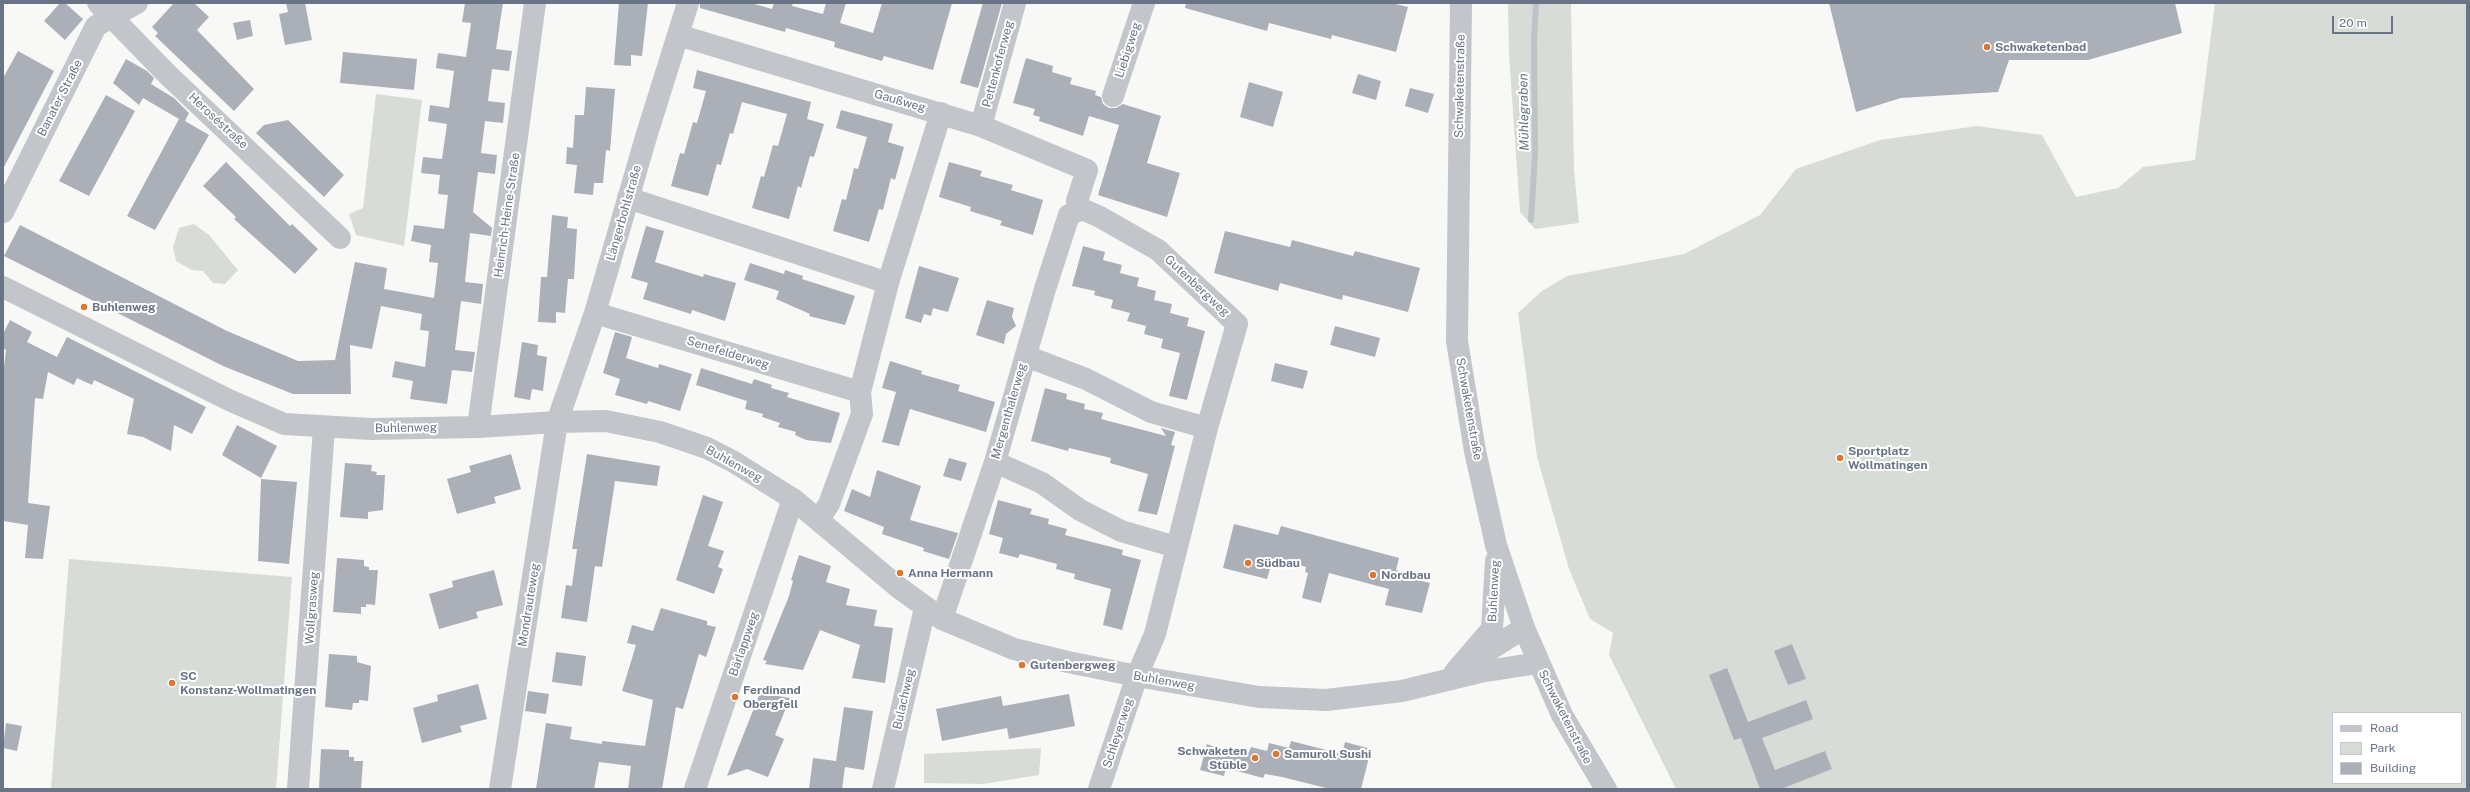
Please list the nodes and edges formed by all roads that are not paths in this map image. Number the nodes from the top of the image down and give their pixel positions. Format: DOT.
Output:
graph roads {
  1 [pos="137,3"];
  2 [pos="535,3"];
  3 [pos="688,3"];
  4 [pos="1015,3"];
  5 [pos="1144,3"];
  6 [pos="1461,3"];
  7 [pos="105,10"];
  8 [pos="678,36"];
  9 [pos="1113,96"];
  10 [pos="941,113"];
  11 [pos="981,126"];
  12 [pos="628,198"];
  13 [pos="1079,205"];
  14 [pos="3,212"];
  15 [pos="340,238"];
  16 [pos="888,283"];
  17 [pos="3,287"];
  18 [pos="595,313"];
  19 [pos="1026,356"];
  20 [pos="860,392"];
  21 [pos="557,422"];
  22 [pos="324,428"];
  23 [pos="478,428"];
  24 [pos="1207,428"];
  25 [pos="995,462"];
  26 [pos="793,499"];
  27 [pos="819,519"];
  28 [pos="1496,545"];
  29 [pos="1176,546"];
  30 [pos="934,614"];
  31 [pos="1524,628"];
  32 [pos="1538,663"];
  33 [pos="1137,676"];
  34 [pos="1448,676"];
  35 [pos="298,789"];
  36 [pos="500,789"];
  37 [pos="695,789"];
  38 [pos="883,789"];
  39 [pos="1099,789"];
  40 [pos="1606,789"];
  1 -- 7 [label="street, Banater Straße"];
  2 -- 23 [label="street, Heinrich-Heine-Straße"];
  3 -- 8 [label="street, Längerbohlstraße"];
  4 -- 11 [label="street, Pettenkoferweg"];
  5 -- 9 [label="street, Liebigweg"];
  6 -- 28 [label="street, Schwaketenstraße"];
  7 -- 14 [label="street, Banater Straße"];
  7 -- 15 [label="street, Heroséstraße"];
  8 -- 10 [label="street, Gaußweg"];
  8 -- 12 [label="street, Längerbohlstraße"];
  10 -- 11 [label="street, Gaußweg"];
  10 -- 16 [label="street"];
  11 -- 13 [label="street, Gaußweg"];
  12 -- 16 [label="street"];
  12 -- 18 [label="street, Längerbohlstraße"];
  13 -- 19 [label="street, Mergenthalerweg"];
  13 -- 24 [label="street, Gutenbergweg"];
  16 -- 20 [label="street"];
  17 -- 22 [label="street, Buhlenweg"];
  18 -- 20 [label="street, Senefelderweg"];
  18 -- 21 [label="street, Längerbohlstraße"];
  19 -- 24 [label="street"];
  19 -- 25 [label="street, Mergenthalerweg"];
  20 -- 27 [label="street"];
  21 -- 23 [label="street, Buhlenweg"];
  21 -- 26 [label="street, Buhlenweg"];
  21 -- 36 [label="street, Mondrauteweg"];
  22 -- 23 [label="street, Buhlenweg"];
  22 -- 35 [label="street, Wollgrasweg"];
  24 -- 29 [label="street, Gutenbergweg"];
  25 -- 29 [label="street"];
  25 -- 30 [label="street, Mergenthalerweg"];
  26 -- 27 [label="street, Buhlenweg"];
  26 -- 37 [label="street, Bärlappweg"];
  27 -- 30 [label="street, Buhlenweg"];
  28 -- 31 [label="street, Schwaketenstraße"];
  28 -- 34 [label="street, Buhlenweg"];
  29 -- 33 [label="street, Gutenbergweg"];
  30 -- 33 [label="street, Buhlenweg"];
  30 -- 38 [label="street, Bulachweg"];
  31 -- 32 [label="street, Schwaketenstraße"];
  31 -- 34 [label="street, Buhlenweg"];
  32 -- 34 [label="street, Buhlenweg"];
  32 -- 40 [label="street, Schwaketenstraße"];
  33 -- 34 [label="street, Buhlenweg"];
  33 -- 39 [label="street, Schleyerweg"];
}
